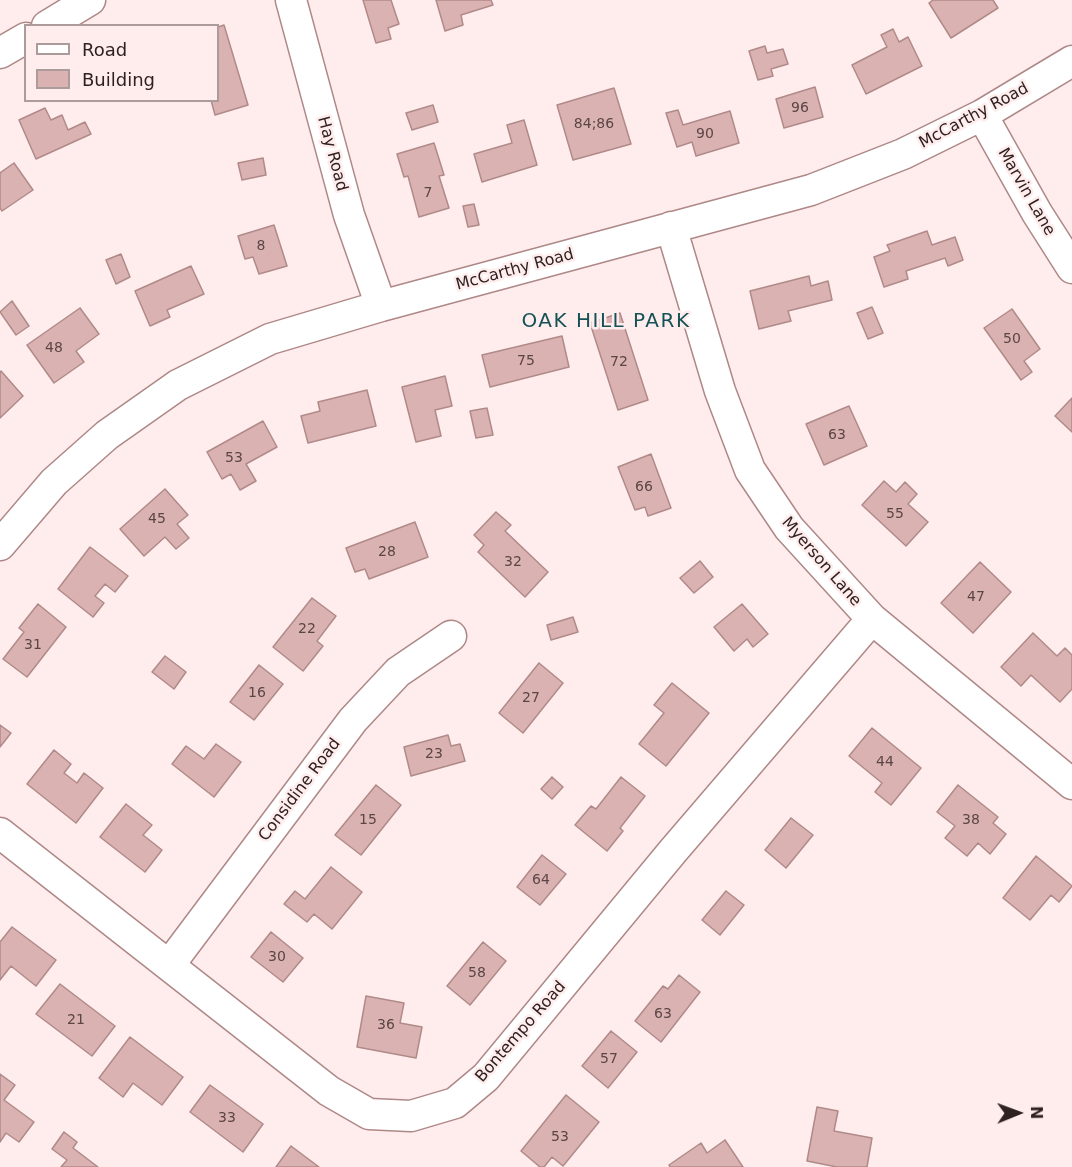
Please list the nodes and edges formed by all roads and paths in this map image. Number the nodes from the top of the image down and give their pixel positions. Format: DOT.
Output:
graph roads {
  1 [pos="90,0"];
  2 [pos="291,0"];
  3 [pos="50,24"];
  4 [pos="24,39"];
  5 [pos="0,53"];
  6 [pos="1072,61"];
  7 [pos="982,115"];
  8 [pos="671,227"];
  9 [pos="1072,268"];
  10 [pos="381,306"];
  11 [pos="0,545"];
  12 [pos="872,619"];
  13 [pos="451,636"];
  14 [pos="1072,784"];
  15 [pos="0,833"];
  16 [pos="170,964"];
  1 -- 3 [label="street"];
  2 -- 10 [label="street, Hay Road"];
  4 -- 5 [label="street"];
  6 -- 7 [label="street, McCarthy Road"];
  7 -- 8 [label="street, McCarthy Road"];
  7 -- 9 [label="street, Marvin Lane"];
  8 -- 10 [label="street, McCarthy Road"];
  8 -- 12 [label="street, Myerson Lane"];
  10 -- 11 [label="street, McCarthy Road"];
  12 -- 14 [label="street, Myerson Lane"];
  12 -- 16 [label="street, Bontempo Road"];
  13 -- 16 [label="street, Considine Road"];
  15 -- 16 [label="street, Bontempo Road"];
}
